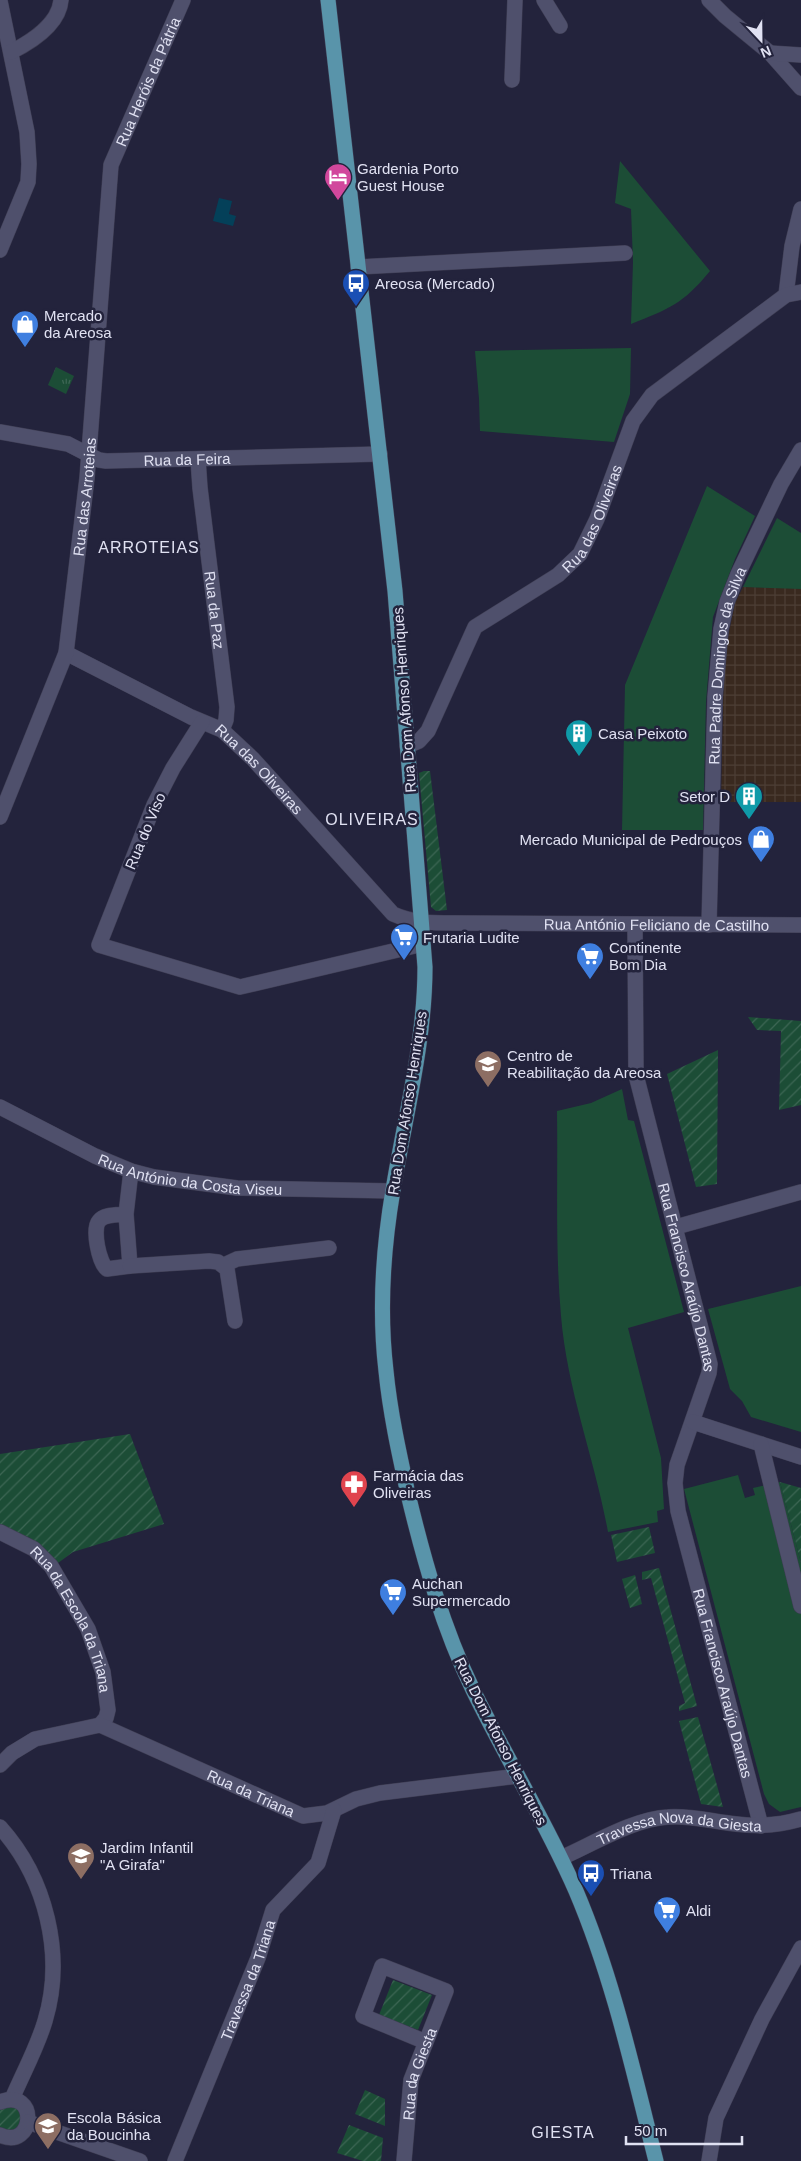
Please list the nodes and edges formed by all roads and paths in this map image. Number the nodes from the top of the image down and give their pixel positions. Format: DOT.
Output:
graph roads {
  1 [pos="61,0"];
  2 [pos="183,0"];
  3 [pos="328,0"];
  4 [pos="515,0"];
  5 [pos="544,0"];
  6 [pos="709,0"];
  7 [pos="0,1"];
  8 [pos="560,26"];
  9 [pos="12,52"];
  10 [pos="770,53"];
  11 [pos="801,55"];
  12 [pos="512,80"];
  13 [pos="801,88"];
  14 [pos="111,165"];
  15 [pos="801,209"];
  16 [pos="0,250"];
  17 [pos="625,253"];
  18 [pos="358,267"];
  19 [pos="794,293"];
  20 [pos="0,432"];
  21 [pos="801,450"];
  22 [pos="380,454"];
  23 [pos="88,455"];
  24 [pos="198,460"];
  25 [pos="66,653"];
  26 [pos="202,722"];
  27 [pos="222,730"];
  28 [pos="407,746"];
  29 [pos="0,817"];
  30 [pos="421,922"];
  31 [pos="801,925"];
  32 [pos="635,926"];
  33 [pos="709,926"];
  34 [pos="423,944"];
  35 [pos="0,1107"];
  36 [pos="131,1171"];
  37 [pos="393,1191"];
  38 [pos="801,1192"];
  39 [pos="126,1214"];
  40 [pos="676,1227"];
  41 [pos="329,1248"];
  42 [pos="224,1265"];
  43 [pos="130,1266"];
  44 [pos="235,1321"];
  45 [pos="693,1422"];
  46 [pos="761,1444"];
  47 [pos="801,1457"];
  48 [pos="0,1532"];
  49 [pos="801,1606"];
  50 [pos="100,1725"];
  51 [pos="0,1765"];
  52 [pos="518,1776"];
  53 [pos="334,1810"];
  54 [pos="801,1819"];
  55 [pos="761,1826"];
  56 [pos="0,1827"];
  57 [pos="561,1858"];
  58 [pos="801,1948"];
  59 [pos="426,2042"];
  60 [pos="6,2100"];
  61 [pos="28,2122"];
  62 [pos="0,2135"];
  63 [pos="140,2161"];
  64 [pos="176,2161"];
  65 [pos="404,2161"];
  66 [pos="656,2161"];
  67 [pos="709,2161"];
  1 -- 9 [label="street"];
  2 -- 14 [label="street, Rua Heróis da Pátria"];
  3 -- 18 [label="main road, Rua Dom Afonso Henriques"];
  4 -- 12 [label="street"];
  5 -- 8 [label="street"];
  6 -- 10 [label="street"];
  7 -- 9 [label="street"];
  9 -- 16 [label="street"];
  10 -- 11 [label="street"];
  10 -- 13 [label="street"];
  14 -- 23 [label="street, Rua das Arroteias"];
  15 -- 19 [label="street"];
  17 -- 18 [label="street"];
  18 -- 22 [label="main road, Rua Dom Afonso Henriques"];
  19 -- 28 [label="street, Rua das Oliveiras"];
  20 -- 23 [label="street, Rua da Feira"];
  21 -- 33 [label="street, Rua Padre Domingos da Silva"];
  22 -- 24 [label="street, Rua da Feira"];
  22 -- 28 [label="main road, Rua Dom Afonso Henriques"];
  23 -- 24 [label="street, Rua da Feira"];
  23 -- 25 [label="street, Rua das Arroteias"];
  24 -- 27 [label="street, Rua da Paz"];
  25 -- 26 [label="street, Rua das Oliveiras"];
  25 -- 29 [label="street, Rua das Arroteias"];
  26 -- 27 [label="street, Rua das Oliveiras"];
  26 -- 34 [label="street, Rua do Viso"];
  27 -- 30 [label="street, Rua das Oliveiras"];
  28 -- 30 [label="main road, Rua Dom Afonso Henriques"];
  30 -- 32 [label="street, Rua António Feliciano de Castilho"];
  30 -- 34 [label="main road, Rua Dom Afonso Henriques"];
  31 -- 33 [label="street, Rua António Feliciano de Castilho"];
  32 -- 33 [label="street, Rua António Feliciano de Castilho"];
  32 -- 40 [label="street, Rua Francisco Araújo Dantas"];
  34 -- 37 [label="main road, Rua Dom Afonso Henriques"];
  35 -- 36 [label="street, Rua António da Costa Viseu"];
  36 -- 37 [label="street, Rua António da Costa Viseu"];
  36 -- 39 [label="street"];
  37 -- 52 [label="main road, Rua Dom Afonso Henriques"];
  38 -- 40 [label="street"];
  39 -- 43 [label="street"];
  39 -- 43 [label="street"];
  40 -- 45 [label="street, Rua Francisco Araújo Dantas"];
  41 -- 42 [label="street"];
  42 -- 43 [label="street"];
  42 -- 44 [label="street"];
  45 -- 46 [label="street"];
  45 -- 55 [label="street, Rua Francisco Araújo Dantas"];
  46 -- 47 [label="street"];
  46 -- 49 [label="street"];
  48 -- 50 [label="street, Rua da Escola da Triana"];
  50 -- 51 [label="street"];
  50 -- 53 [label="street, Rua da Triana"];
  52 -- 53 [label="street, Rua da Triana"];
  52 -- 57 [label="main road, Rua Dom Afonso Henriques"];
  53 -- 64 [label="street, Travessa da Triana"];
  54 -- 55 [label="street, Travessa Nova da Giesta"];
  55 -- 57 [label="street, Travessa Nova da Giesta"];
  56 -- 60 [label="street"];
  57 -- 66 [label="main road, Rua Dom Afonso Henriques"];
  58 -- 67 [label="street"];
  59 -- 59 [label="street, Rua da Giesta"];
  59 -- 65 [label="street, Rua da Giesta"];
  60 -- 61 [label="street"];
  61 -- 62 [label="street"];
  61 -- 63 [label="street"];
}
